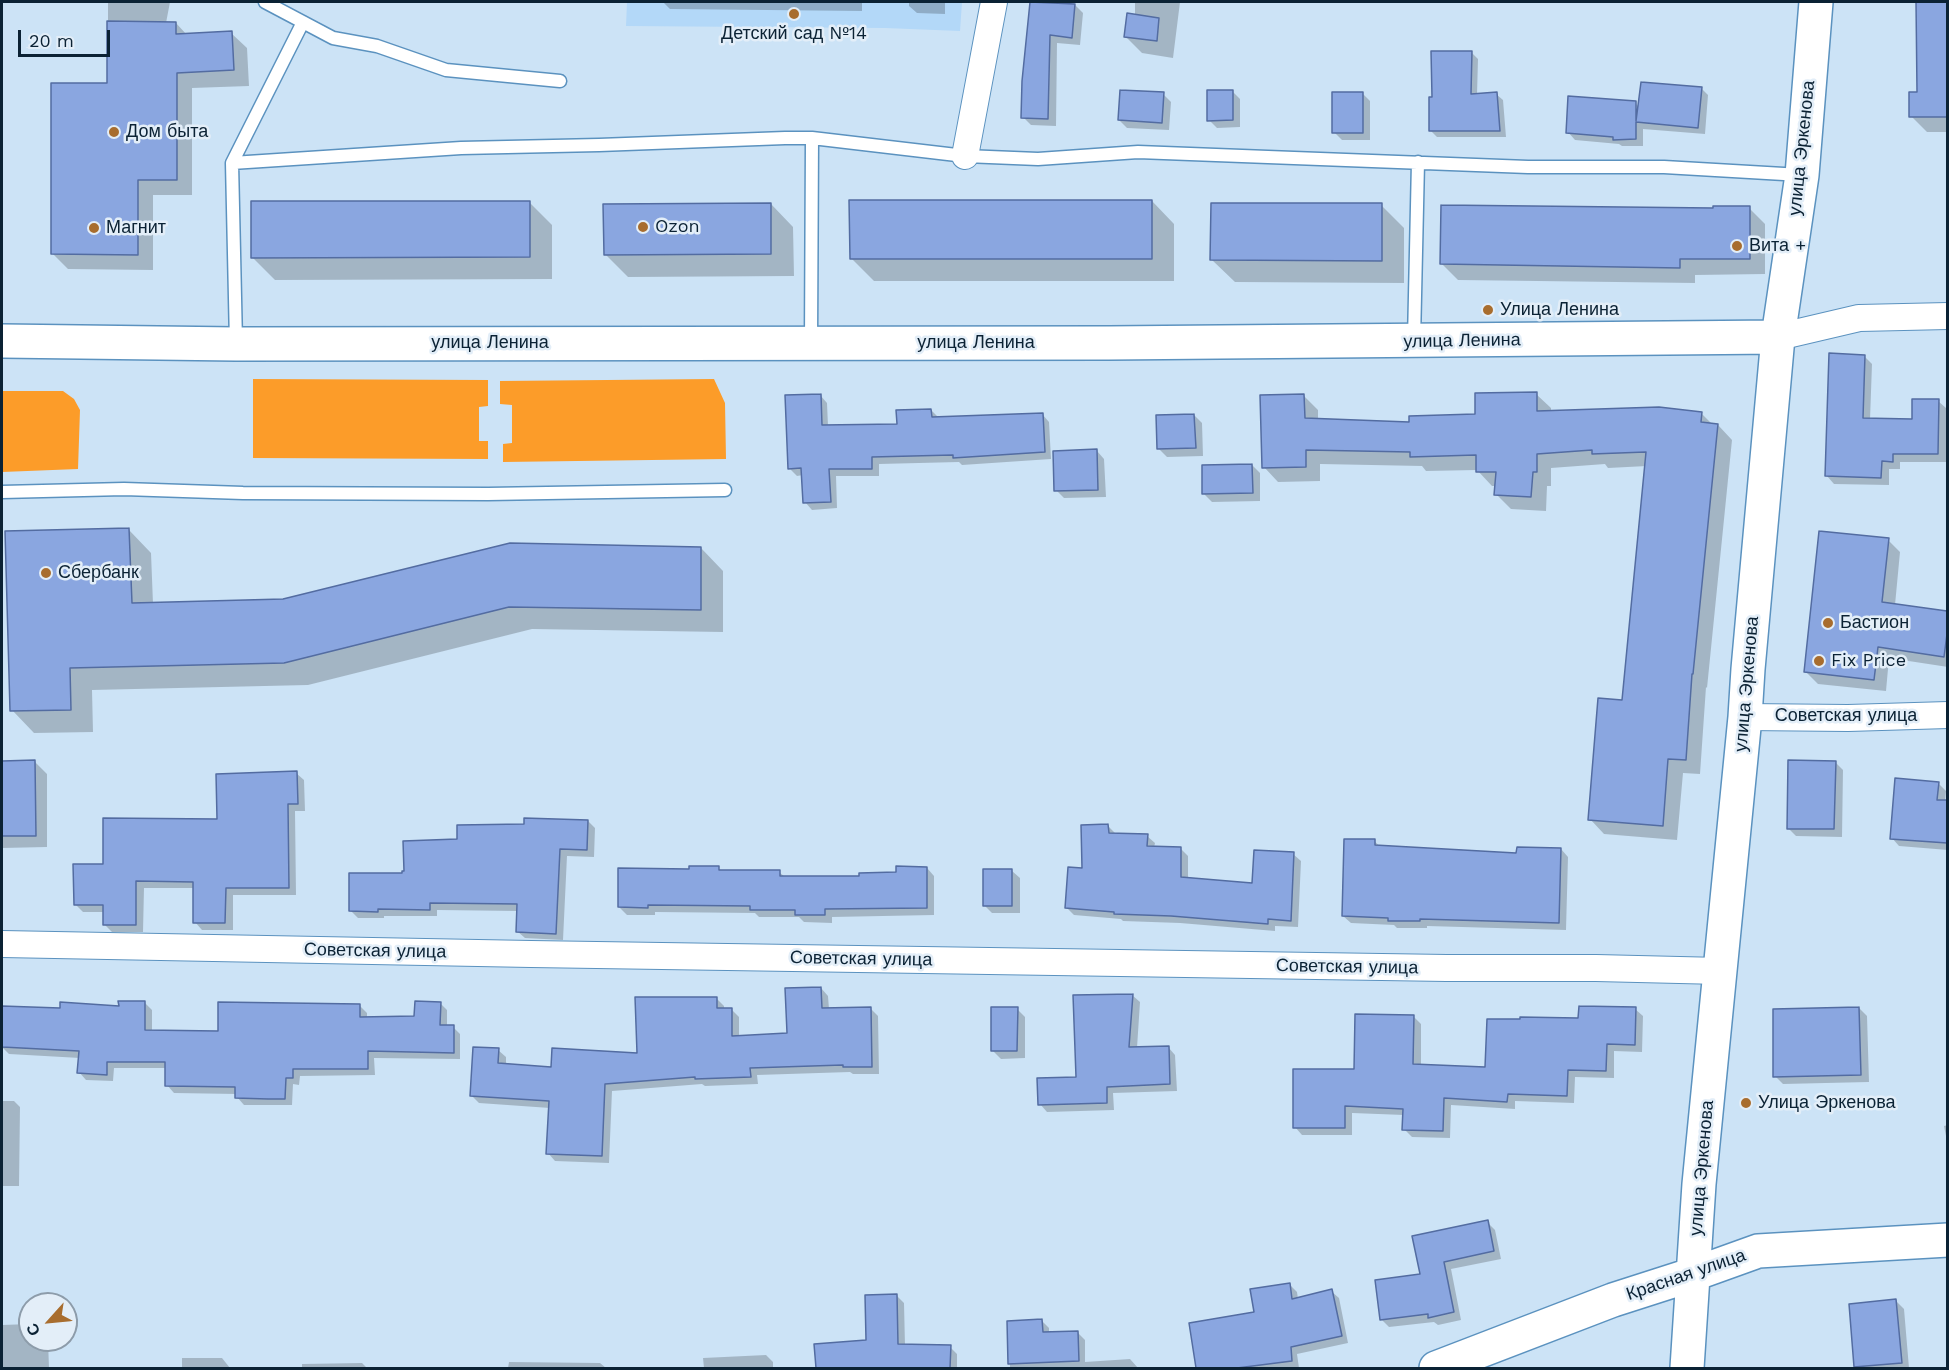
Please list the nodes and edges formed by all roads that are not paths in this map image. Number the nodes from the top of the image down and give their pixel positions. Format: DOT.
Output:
graph roads {
  1 [pos="265,2"];
  2 [pos="993,2"];
  3 [pos="1816,2"];
  4 [pos="303,22"];
  5 [pos="560,81"];
  6 [pos="812,138"];
  7 [pos="965,156"];
  8 [pos="1418,162"];
  9 [pos="232,163"];
  10 [pos="1802,175"];
  11 [pos="1947,316"];
  12 [pos="1778,337"];
  13 [pos="2,341"];
  14 [pos="1414,341"];
  15 [pos="810,343"];
  16 [pos="236,344"];
  17 [pos="725,490"];
  18 [pos="2,492"];
  19 [pos="1947,715"];
  20 [pos="1745,717"];
  21 [pos="2,944"];
  22 [pos="1720,971"];
  23 [pos="1947,1240"];
  24 [pos="1694,1274"];
  25 [pos="1436,1368"];
  26 [pos="1687,1368"];
  1 -- 4 [label="lane"];
  2 -- 7 [label="street"];
  3 -- 10 [label="street, улица Эркенова"];
  4 -- 5 [label="lane"];
  4 -- 9 [label="lane"];
  6 -- 7 [label="lane"];
  6 -- 9 [label="lane"];
  6 -- 15 [label="lane"];
  7 -- 8 [label="lane"];
  8 -- 10 [label="lane"];
  8 -- 14 [label="lane"];
  9 -- 16 [label="lane"];
  10 -- 12 [label="street, улица Эркенова"];
  11 -- 12 [label="street, улица Ленина"];
  12 -- 14 [label="street, улица Ленина"];
  12 -- 20 [label="street, улица Эркенова"];
  13 -- 16 [label="street, улица Ленина"];
  14 -- 15 [label="street, улица Ленина"];
  15 -- 16 [label="street, улица Ленина"];
  17 -- 18 [label="lane"];
  19 -- 20 [label="street, Советская улица"];
  20 -- 22 [label="street, улица Эркенова"];
  21 -- 22 [label="street, Советская улица"];
  22 -- 24 [label="street, улица Эркенова"];
  23 -- 24 [label="street, Красная улица"];
  24 -- 25 [label="street, Красная улица"];
  24 -- 26 [label="street, улица Эркенова"];
}
